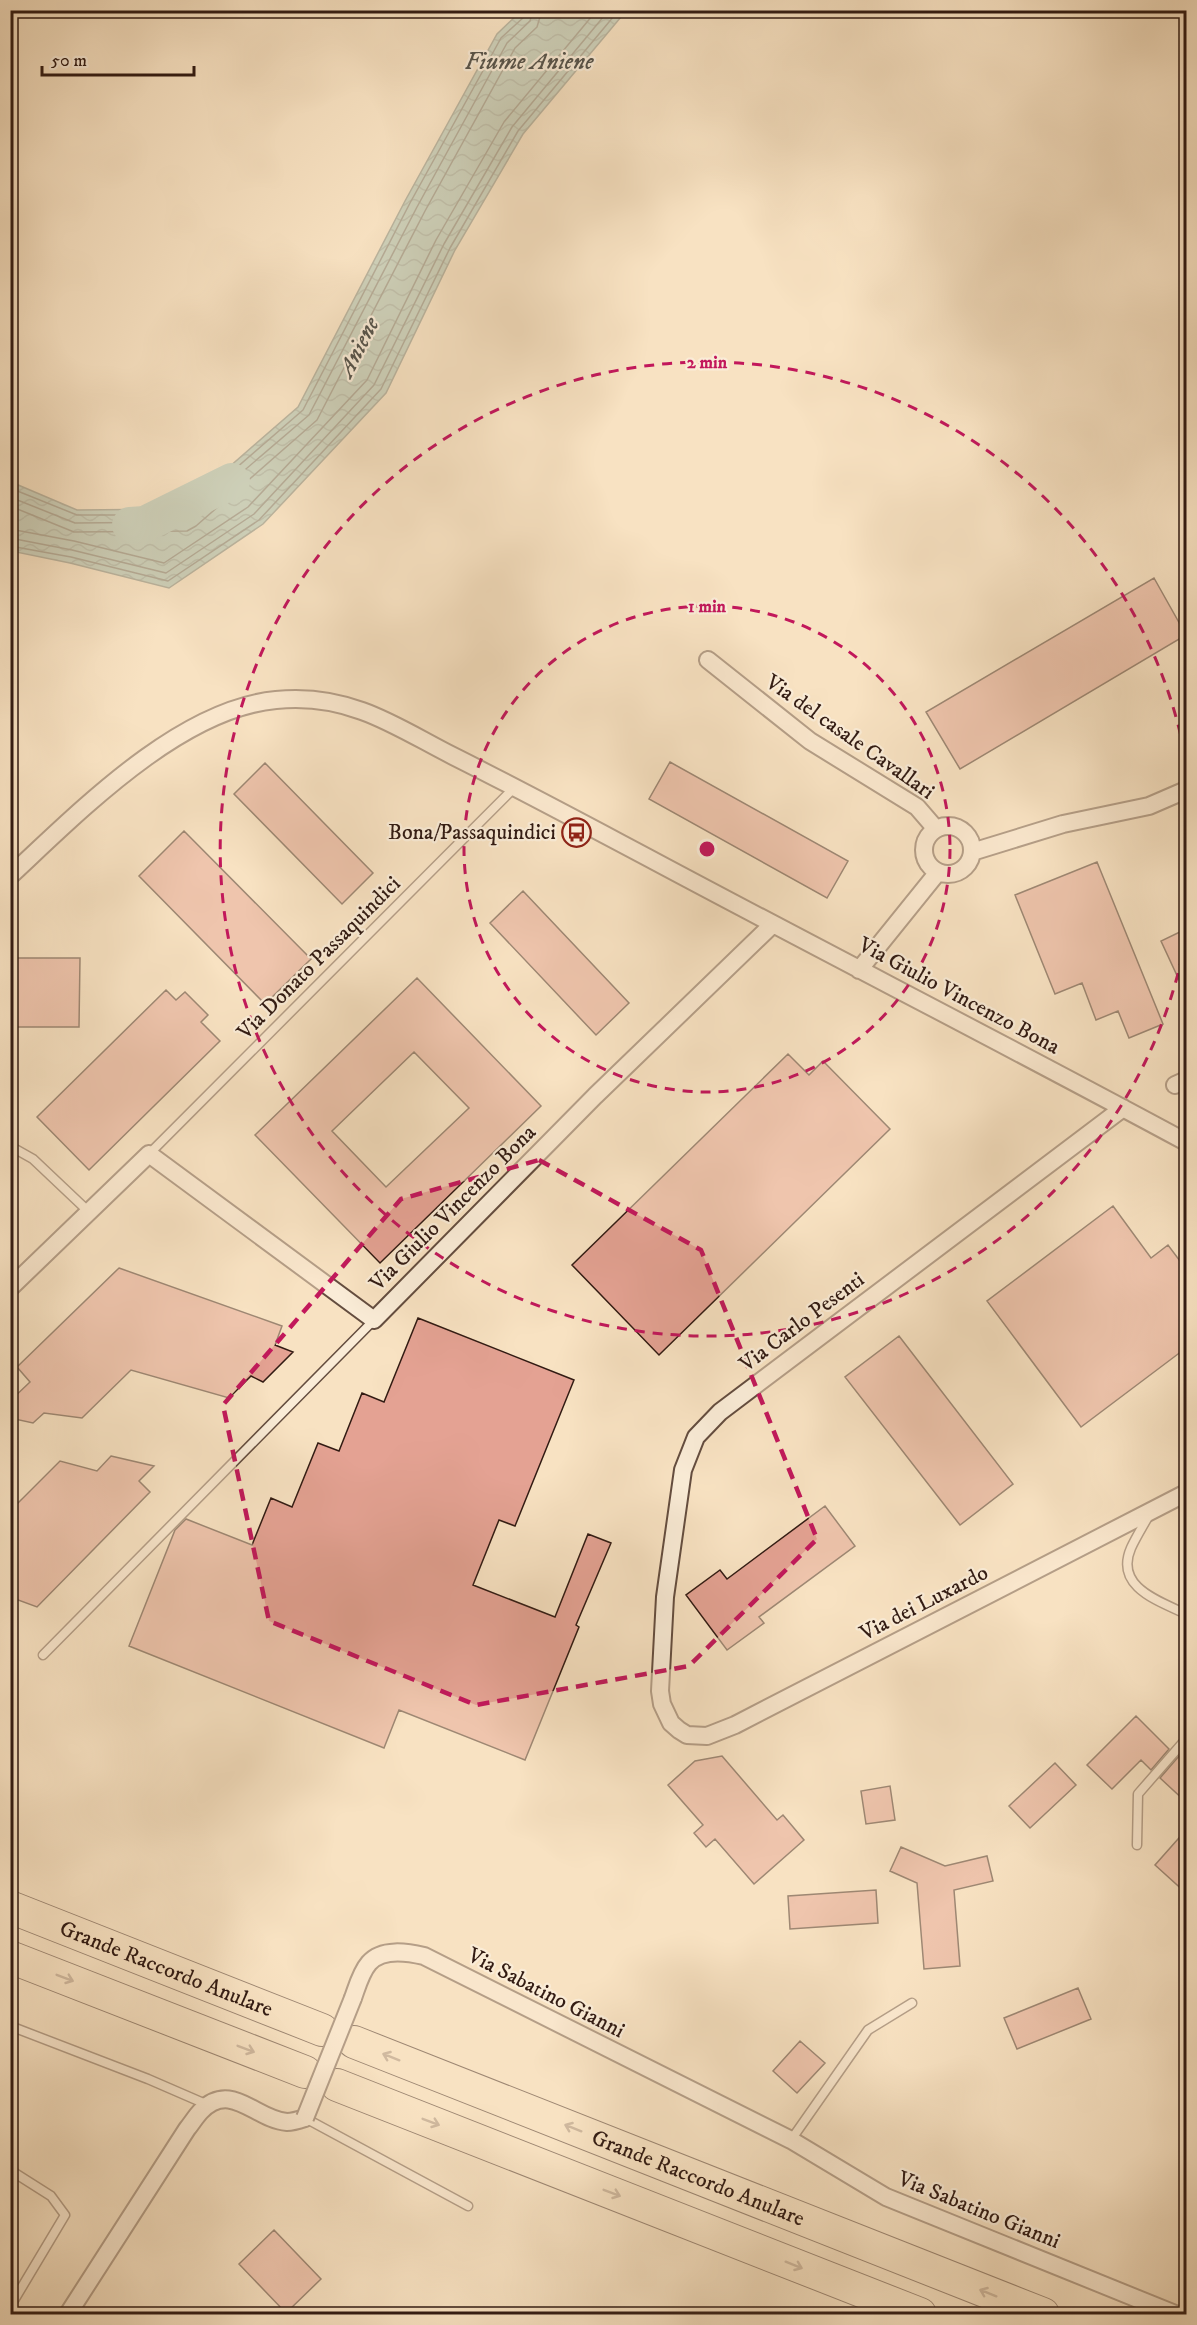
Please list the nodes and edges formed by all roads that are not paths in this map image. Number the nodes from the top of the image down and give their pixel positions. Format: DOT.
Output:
graph roads {
  1 [pos="708,660"];
  2 [pos="515,788"];
  3 [pos="1186,790"];
  4 [pos="936,829"];
  5 [pos="972,852"];
  6 [pos="938,872"];
  7 [pos="10,876"];
  8 [pos="773,924"];
  9 [pos="860,969"];
  10 [pos="1123,1108"];
  11 [pos="1186,1142"];
  12 [pos="10,1146"];
  13 [pos="149,1154"];
  14 [pos="89,1212"];
  15 [pos="10,1288"];
  16 [pos="374,1320"];
  17 [pos="1186,1493"];
  18 [pos="1150,1512"];
  19 [pos="1186,1614"];
  20 [pos="43,1655"];
  21 [pos="679,1730"];
  22 [pos="1186,1739"];
  23 [pos="1137,1845"];
  24 [pos="10,1907"];
  25 [pos="10,1957"];
  26 [pos="912,2003"];
  27 [pos="10,2026"];
  28 [pos="322,2030"];
  29 [pos="354,2042"];
  30 [pos="305,2072"];
  31 [pos="338,2085"];
  32 [pos="209,2105"];
  33 [pos="305,2118"];
  34 [pos="791,2140"];
  35 [pos="10,2170"];
  36 [pos="468,2206"];
  37 [pos="10,2307"];
  38 [pos="68,2314"];
  39 [pos="920,2314"];
  40 [pos="1043,2314"];
  41 [pos="1175,2314"];
  1 -- 4 [label="street, Via del casale Cavallari"];
  2 -- 7 [label="street, Via Giulio Vincenzo Bona"];
  2 -- 8 [label="street, Via Giulio Vincenzo Bona"];
  2 -- 13 [label="lane, Via Donato Passaquindici"];
  3 -- 5 [label="street"];
  4 -- 5 [label="street, Via del casale Cavallari"];
  4 -- 6 [label="street, Via del casale Cavallari"];
  5 -- 6 [label="street"];
  6 -- 9 [label="street"];
  8 -- 9 [label="street, Via Giulio Vincenzo Bona"];
  8 -- 16 [label="street, Via Giulio Vincenzo Bona"];
  9 -- 10 [label="street, Via Giulio Vincenzo Bona"];
  10 -- 11 [label="street"];
  10 -- 21 [label="street, Via Carlo Pesenti"];
  12 -- 14 [label="lane"];
  13 -- 14 [label="street"];
  13 -- 16 [label="street, Via Giulio Vincenzo Bona"];
  14 -- 15 [label="street"];
  16 -- 20 [label="lane"];
  17 -- 18 [label="street, Via dei Luxardo"];
  18 -- 19 [label="lane"];
  18 -- 21 [label="street, Via dei Luxardo"];
  22 -- 23 [label="lane"];
  24 -- 28 [label="highway, Grande Raccordo Anulare"];
  25 -- 30 [label="highway, Grande Raccordo Anulare, one-way"];
  26 -- 34 [label="lane"];
  27 -- 32 [label="lane"];
  40 -- 29 [label="highway, Grande Raccordo Anulare, one-way"];
  31 -- 39 [label="highway, Grande Raccordo Anulare, one-way"];
  32 -- 33 [label="street"];
  32 -- 38 [label="street"];
  33 -- 34 [label="street, Via Sabatino Gianni, bridge"];
  33 -- 36 [label="lane"];
  34 -- 41 [label="street, Via Sabatino Gianni"];
  35 -- 37 [label="lane"];
}
